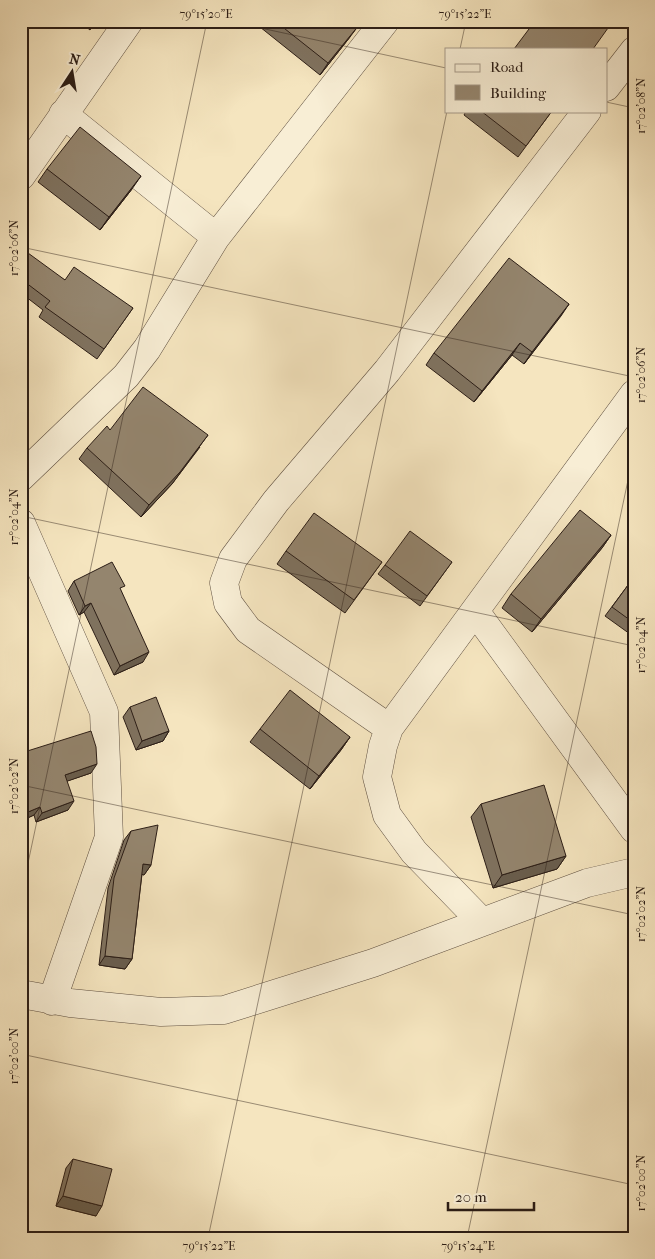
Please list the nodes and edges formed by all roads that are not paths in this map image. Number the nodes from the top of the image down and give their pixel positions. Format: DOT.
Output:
graph roads {
  1 [pos="129,21"];
  2 [pos="385,21"];
  3 [pos="634,51"];
  4 [pos="608,84"];
  5 [pos="586,112"];
  6 [pos="63,114"];
  7 [pos="21,176"];
  8 [pos="216,237"];
  9 [pos="634,394"];
  10 [pos="21,477"];
  11 [pos="21,523"];
  12 [pos="475,611"];
  13 [pos="389,728"];
  14 [pos="634,829"];
  15 [pos="634,872"];
  16 [pos="482,922"];
  17 [pos="21,994"];
  18 [pos="52,1001"];
  1 -- 6 [label="street"];
  2 -- 8 [label="street"];
  3 -- 4 [label="street"];
  5 -- 13 [label="street"];
  6 -- 7 [label="street"];
  6 -- 8 [label="street"];
  8 -- 10 [label="street"];
  9 -- 12 [label="street"];
  11 -- 18 [label="street"];
  12 -- 13 [label="street"];
  12 -- 14 [label="street"];
  13 -- 16 [label="street"];
  15 -- 16 [label="street"];
  16 -- 18 [label="street"];
  17 -- 18 [label="street"];
}
